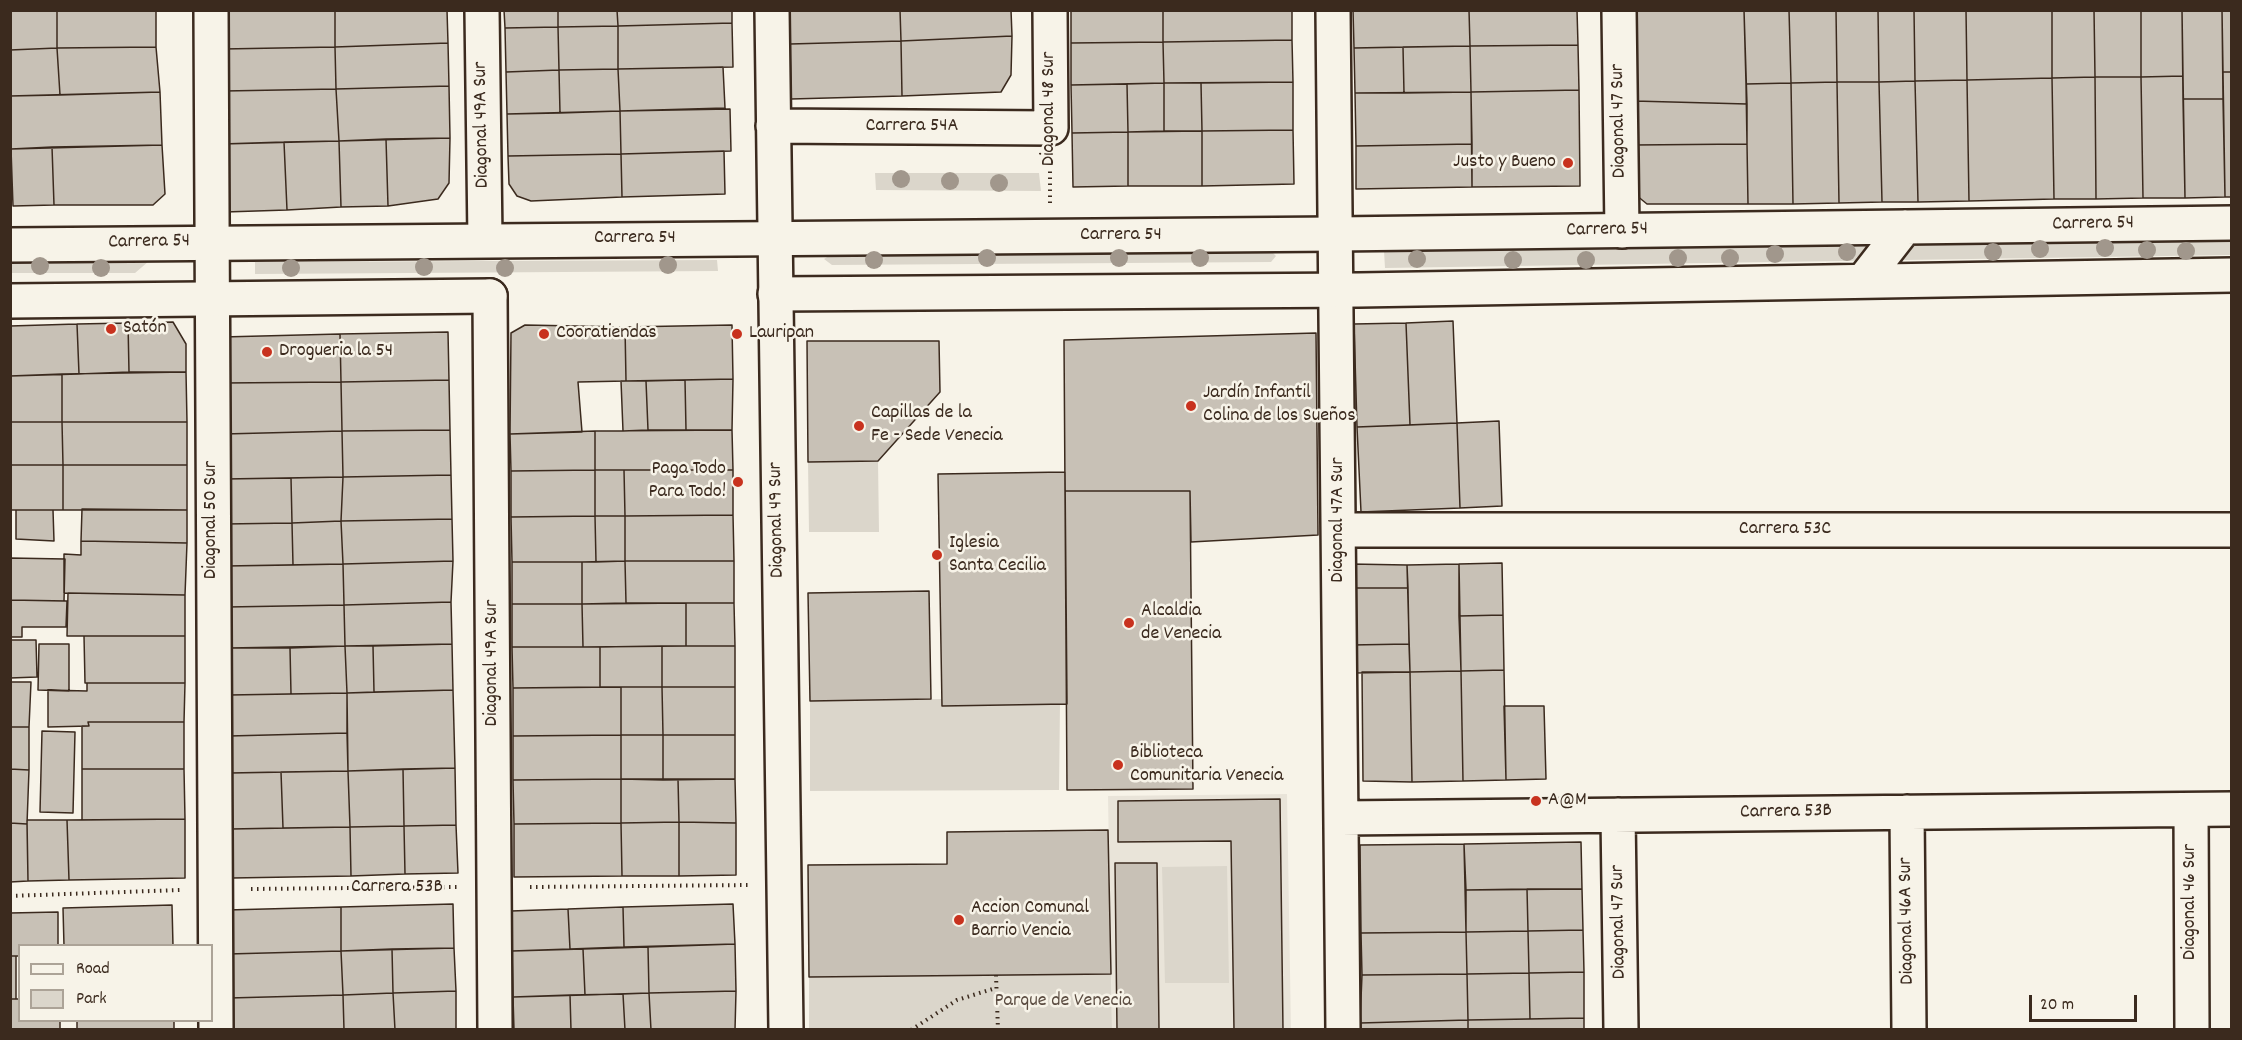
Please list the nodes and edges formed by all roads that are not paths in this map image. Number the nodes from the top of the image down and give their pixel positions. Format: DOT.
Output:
graph roads {
  1 [pos="210,10"];
  2 [pos="482,10"];
  3 [pos="772,10"];
  4 [pos="1050,10"];
  5 [pos="1333,10"];
  6 [pos="1619,10"];
  7 [pos="773,126"];
  8 [pos="1051,128"];
  9 [pos="2232,223"];
  10 [pos="1905,227"];
  11 [pos="1622,231"];
  12 [pos="1336,234"];
  13 [pos="775,238"];
  14 [pos="485,240"];
  15 [pos="211,243"];
  16 [pos="10,245"];
  17 [pos="2232,275"];
  18 [pos="1863,281"];
  19 [pos="1337,290"];
  20 [pos="775,294"];
  21 [pos="212,299"];
  22 [pos="10,301"];
  23 [pos="1339,530"];
  24 [pos="2232,530"];
  25 [pos="2232,809"];
  26 [pos="2191,810"];
  27 [pos="1907,812"];
  28 [pos="1618,815"];
  29 [pos="1341,818"];
  30 [pos="216,1029"];
  31 [pos="495,1029"];
  32 [pos="786,1029"];
  33 [pos="1343,1029"];
  34 [pos="1621,1029"];
  35 [pos="1909,1029"];
  36 [pos="2192,1029"];
  1 -- 15 [label="street, Diagonal 50 Sur"];
  2 -- 14 [label="street, Diagonal 49A Sur"];
  3 -- 7 [label="street, Diagonal 49 Sur"];
  4 -- 8 [label="street, Diagonal 48 Sur"];
  5 -- 12 [label="street, Diagonal 47A Sur"];
  6 -- 11 [label="street, Diagonal 47 Sur"];
  7 -- 8 [label="street, Carrera 54A"];
  7 -- 13 [label="street, Diagonal 49 Sur"];
  9 -- 10 [label="street, Carrera 54"];
  10 -- 11 [label="street, Carrera 54"];
  10 -- 18 [label="street"];
  11 -- 12 [label="street, Carrera 54"];
  12 -- 13 [label="street, Carrera 54"];
  12 -- 19 [label="street, Diagonal 47A Sur"];
  13 -- 14 [label="street, Carrera 54"];
  13 -- 20 [label="street, Diagonal 49 Sur"];
  14 -- 15 [label="street, Carrera 54"];
  15 -- 16 [label="street, Carrera 54"];
  15 -- 21 [label="street, Diagonal 50 Sur"];
  17 -- 18 [label="street"];
  18 -- 19 [label="street"];
  19 -- 20 [label="street"];
  19 -- 23 [label="street, Diagonal 47A Sur"];
  20 -- 32 [label="street, Diagonal 49 Sur"];
  21 -- 22 [label="street"];
  21 -- 30 [label="street, Diagonal 50 Sur"];
  21 -- 31 [label="street, Diagonal 49A Sur"];
  23 -- 24 [label="street, Carrera 53C"];
  23 -- 29 [label="street, Diagonal 47A Sur"];
  25 -- 26 [label="street, Carrera 53B"];
  26 -- 27 [label="street, Carrera 53B"];
  26 -- 36 [label="street, Diagonal 46 Sur"];
  27 -- 28 [label="street, Carrera 53B"];
  27 -- 35 [label="street, Diagonal 46A Sur"];
  28 -- 29 [label="street, Carrera 53B"];
  28 -- 34 [label="street, Diagonal 47 Sur"];
  29 -- 33 [label="street, Diagonal 47A Sur"];
}
